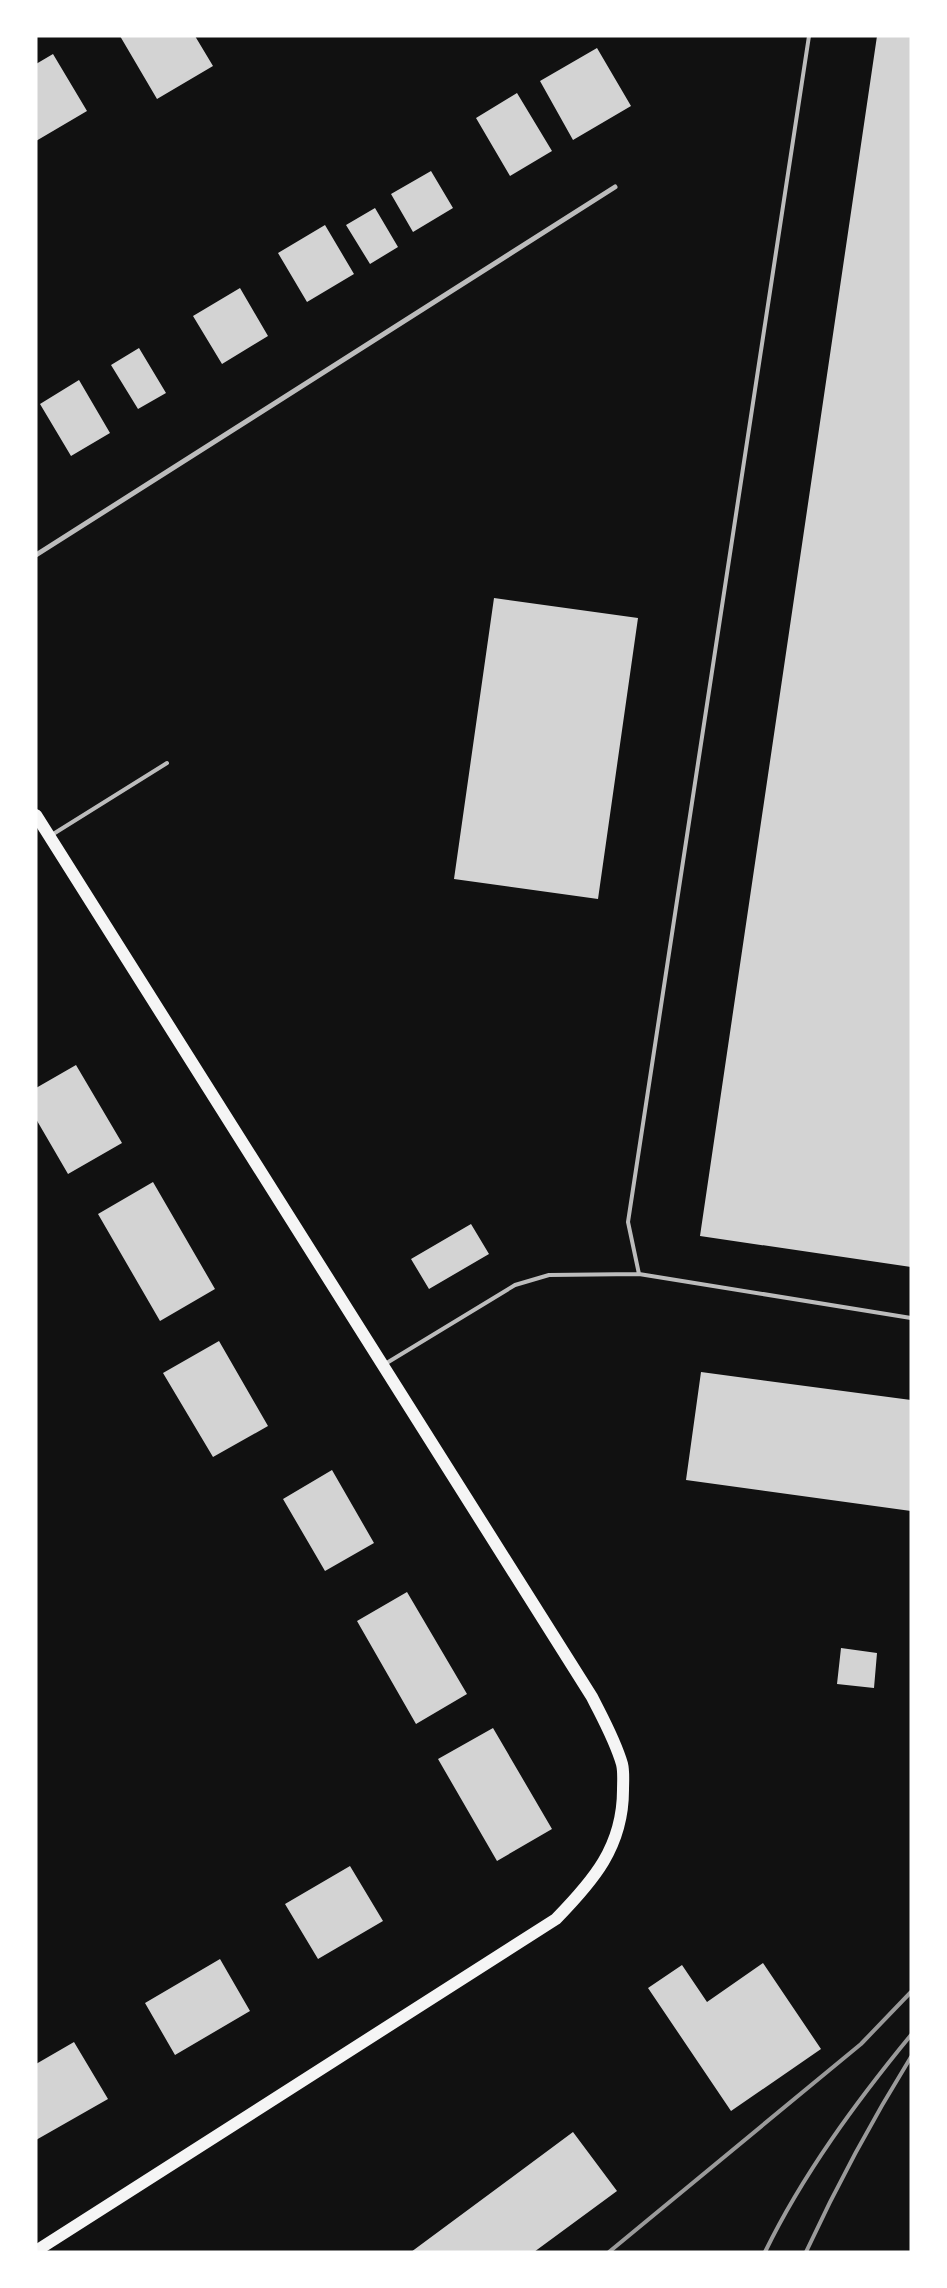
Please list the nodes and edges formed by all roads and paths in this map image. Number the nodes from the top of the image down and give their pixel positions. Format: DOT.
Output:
graph roads {
  1 [pos="809,36"];
  2 [pos="615,187"];
  3 [pos="36,555"];
  4 [pos="167,763"];
  5 [pos="36,815"];
  6 [pos="50,836"];
  7 [pos="639,1274"];
  8 [pos="911,1318"];
  9 [pos="383,1366"];
  10 [pos="36,2251"];
  1 -- 7 [label="lane"];
  2 -- 3 [label="street"];
  4 -- 6 [label="lane"];
  5 -- 6 [label="main road"];
  6 -- 9 [label="main road"];
  7 -- 8 [label="lane"];
  7 -- 9 [label="lane"];
  9 -- 10 [label="main road"];
}
